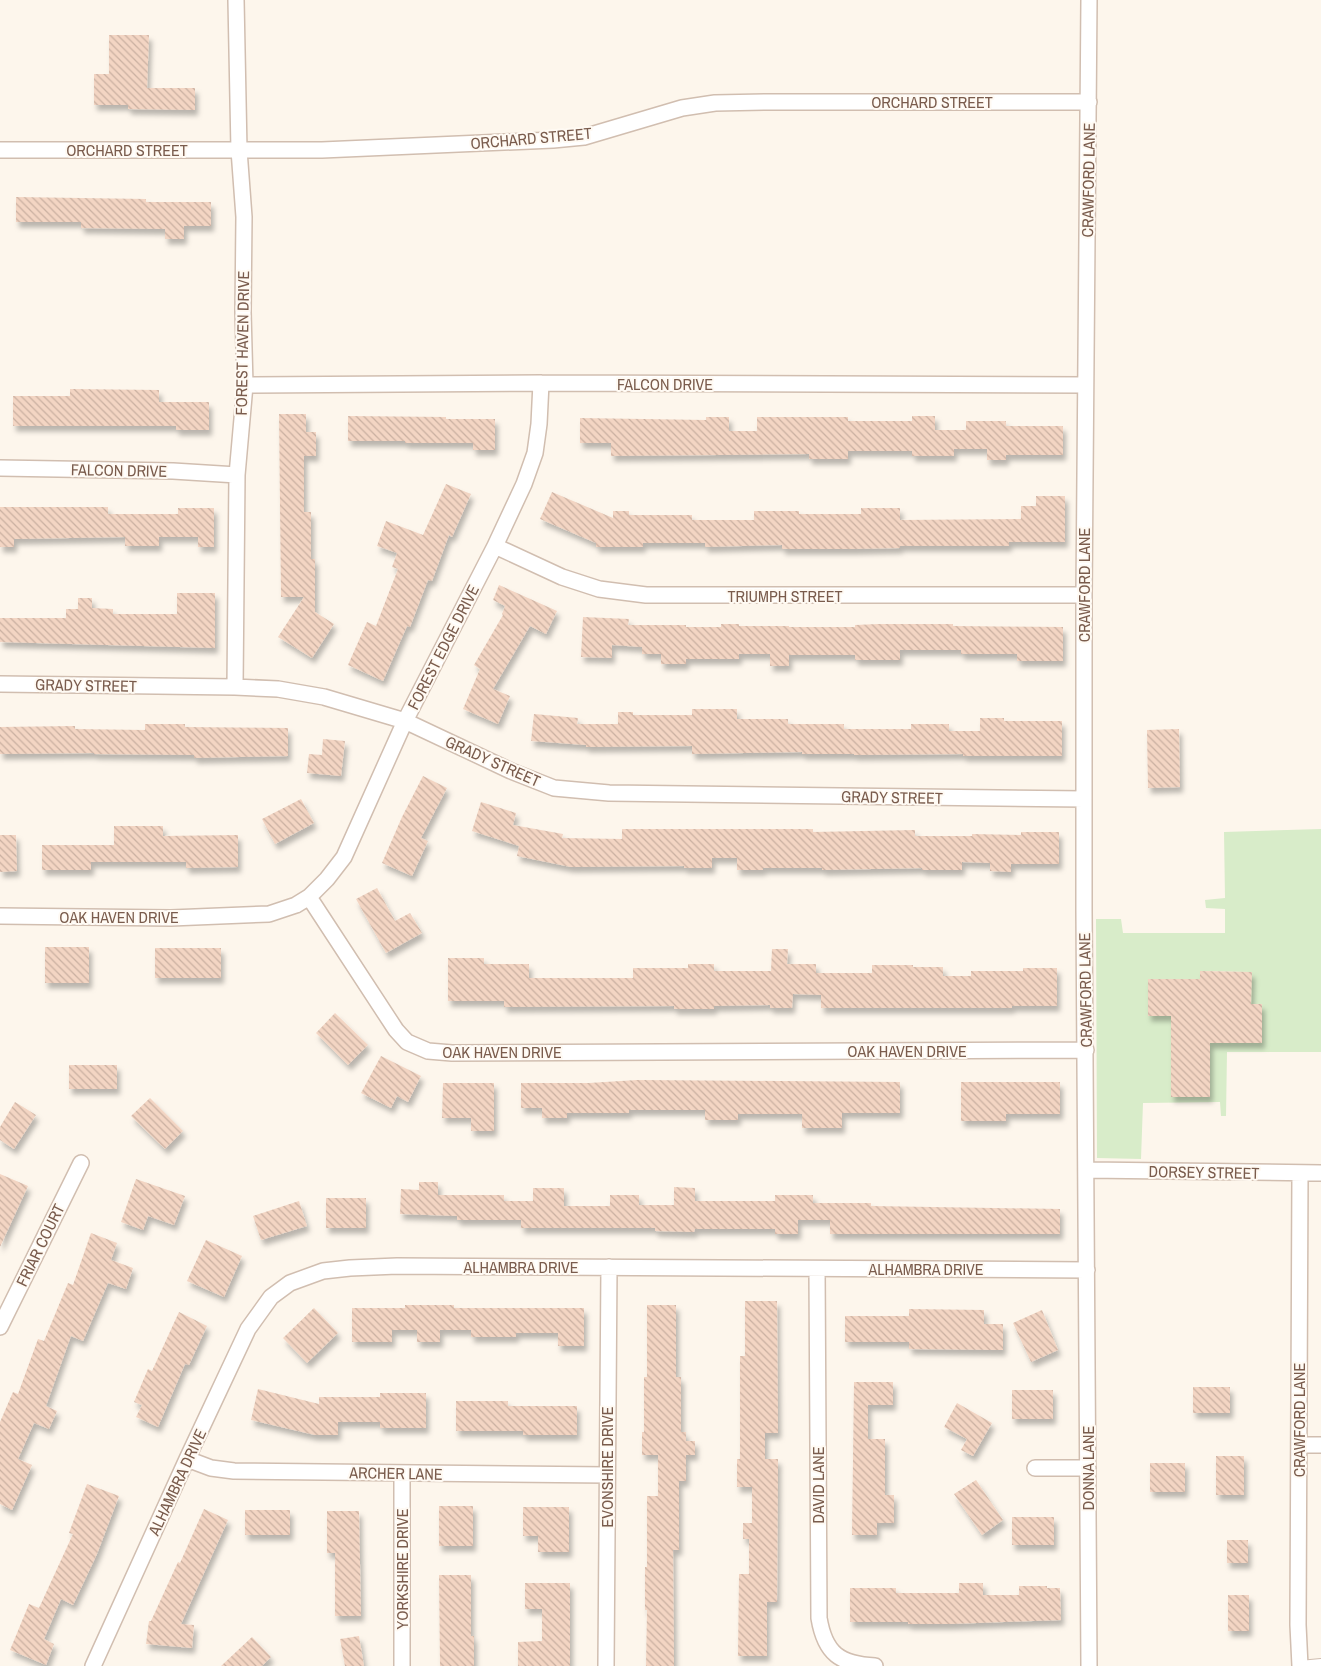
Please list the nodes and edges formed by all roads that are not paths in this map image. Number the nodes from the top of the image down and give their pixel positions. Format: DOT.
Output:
graph roads {
  1 [pos="236,0"];
  2 [pos="1089,0"];
  3 [pos="1089,102"];
  4 [pos="0,150"];
  5 [pos="239,150"];
  6 [pos="541,383"];
  7 [pos="245,385"];
  8 [pos="1085,385"];
  9 [pos="0,468"];
  10 [pos="237,475"];
  11 [pos="495,546"];
  12 [pos="1084,595"];
  13 [pos="0,684"];
  14 [pos="235,687"];
  15 [pos="405,721"];
  16 [pos="1084,799"];
  17 [pos="309,897"];
  18 [pos="0,916"];
  19 [pos="1086,1050"];
  20 [pos="81,1163"];
  21 [pos="1087,1170"];
  22 [pos="1300,1173"];
  23 [pos="1321,1173"];
  24 [pos="609,1267"];
  25 [pos="817,1269"];
  26 [pos="1087,1270"];
  27 [pos="0,1327"];
  28 [pos="1299,1445"];
  29 [pos="1321,1445"];
  30 [pos="187,1459"];
  31 [pos="1035,1468"];
  32 [pos="1088,1468"];
  33 [pos="402,1473"];
  34 [pos="607,1475"];
  35 [pos="1321,1664"];
  36 [pos="1300,1665"];
  37 [pos="93,1666"];
  38 [pos="402,1666"];
  39 [pos="606,1666"];
  40 [pos="875,1666"];
  41 [pos="1090,1666"];
  1 -- 5 [label="street, FOREST HAVEN DRIVE"];
  2 -- 3 [label="street, CRAWFORD LANE"];
  3 -- 5 [label="street, ORCHARD STREET"];
  3 -- 8 [label="street, CRAWFORD LANE"];
  4 -- 5 [label="street, ORCHARD STREET"];
  5 -- 7 [label="street, FOREST HAVEN DRIVE"];
  6 -- 7 [label="street, FALCON DRIVE"];
  6 -- 8 [label="street, FALCON DRIVE"];
  6 -- 11 [label="street, FOREST EDGE DRIVE"];
  7 -- 10 [label="street, FOREST HAVEN DRIVE"];
  8 -- 12 [label="street, CRAWFORD LANE"];
  9 -- 10 [label="street, FALCON DRIVE"];
  10 -- 14 [label="street, FOREST HAVEN DRIVE"];
  11 -- 12 [label="street, TRIUMPH STREET"];
  11 -- 15 [label="street, FOREST EDGE DRIVE"];
  12 -- 16 [label="street, CRAWFORD LANE"];
  13 -- 14 [label="street, GRADY STREET"];
  14 -- 15 [label="street, GRADY STREET"];
  15 -- 16 [label="street, GRADY STREET"];
  15 -- 17 [label="street, FOREST EDGE DRIVE"];
  16 -- 19 [label="street, CRAWFORD LANE"];
  17 -- 18 [label="street, OAK HAVEN DRIVE"];
  17 -- 19 [label="street, OAK HAVEN DRIVE"];
  19 -- 21 [label="street, CRAWFORD LANE"];
  20 -- 27 [label="street, FRIAR COURT"];
  21 -- 22 [label="street, DORSEY STREET"];
  21 -- 26 [label="street"];
  22 -- 23 [label="street, DORSEY STREET"];
  22 -- 28 [label="street, CRAWFORD LANE"];
  24 -- 25 [label="street, ALHAMBRA DRIVE"];
  24 -- 30 [label="street, ALHAMBRA DRIVE"];
  24 -- 34 [label="street, EVONSHIRE DRIVE"];
  25 -- 26 [label="street, ALHAMBRA DRIVE"];
  25 -- 40 [label="street, DAVID LANE"];
  26 -- 32 [label="street, DONNA LANE"];
  28 -- 29 [label="street"];
  28 -- 36 [label="street, CRAWFORD LANE"];
  30 -- 33 [label="street, ARCHER LANE"];
  30 -- 37 [label="street, ALHAMBRA DRIVE"];
  31 -- 32 [label="street"];
  32 -- 41 [label="street, DONNA LANE"];
  33 -- 34 [label="street, ARCHER LANE"];
  33 -- 38 [label="street, YORKSHIRE DRIVE"];
  34 -- 39 [label="street, EVONSHIRE DRIVE"];
  35 -- 36 [label="lane"];
}
